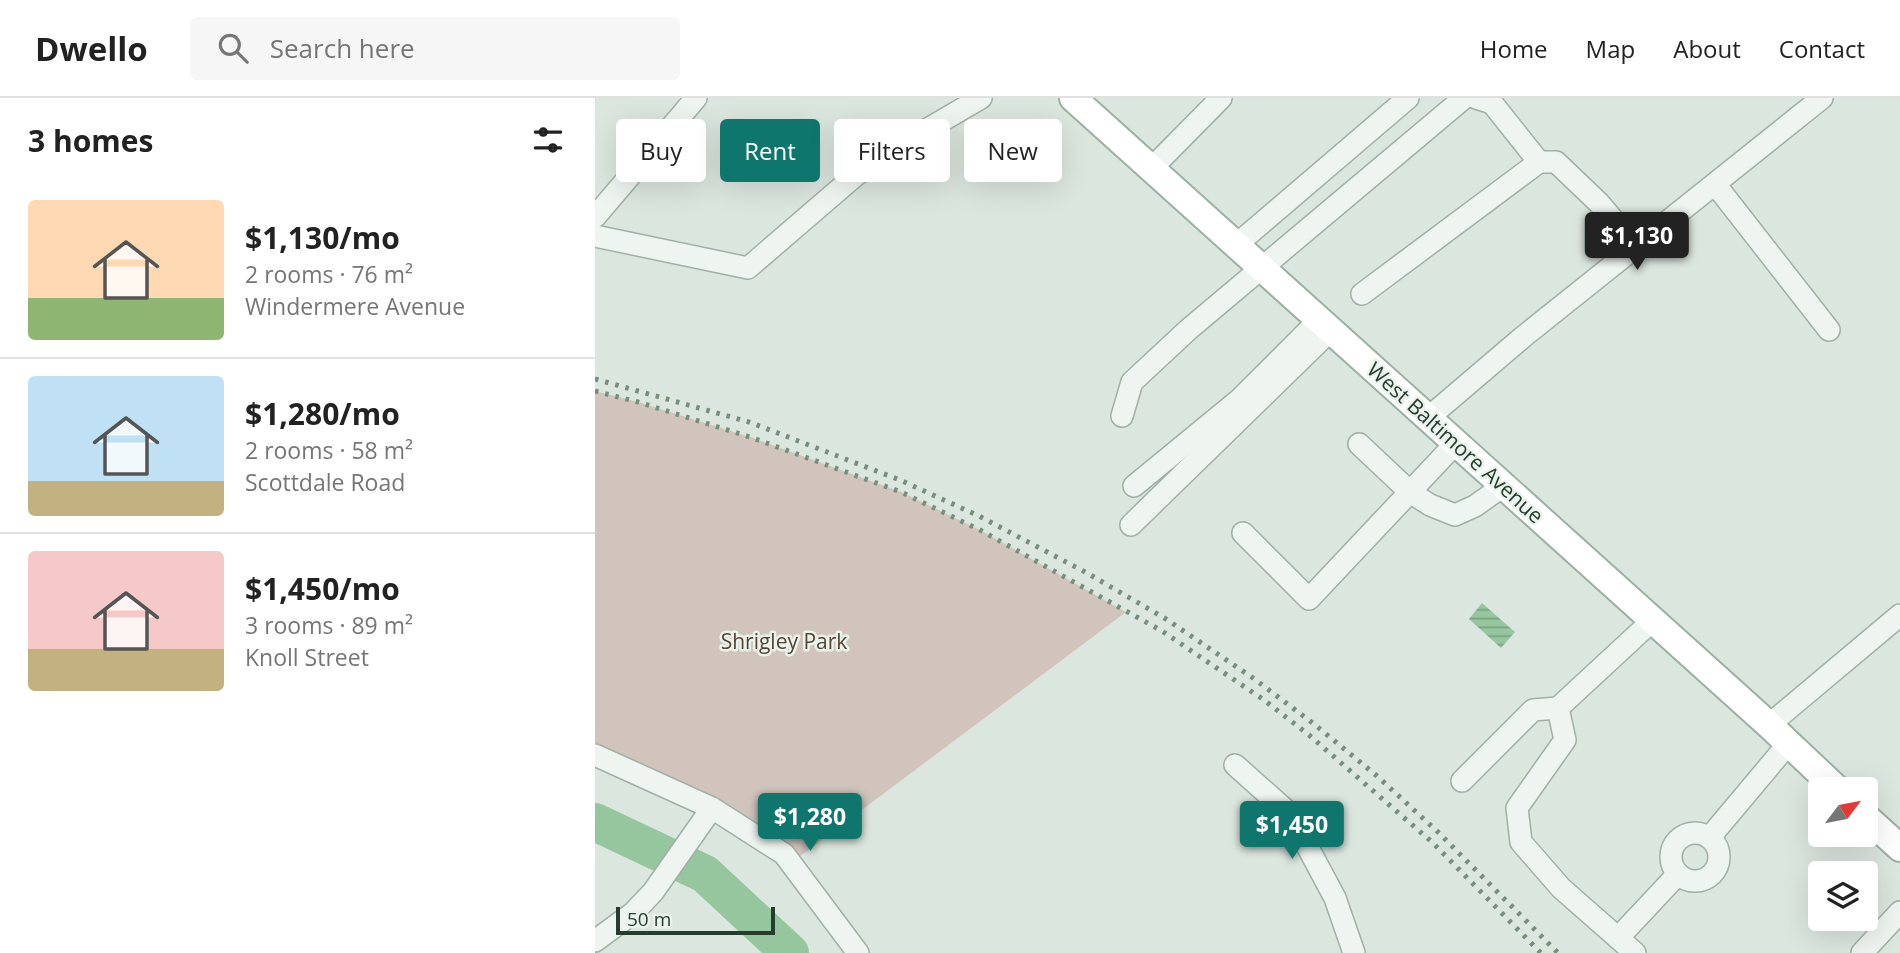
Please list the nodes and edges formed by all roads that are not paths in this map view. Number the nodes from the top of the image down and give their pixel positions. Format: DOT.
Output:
graph roads {
  1 [pos="696,98"];
  2 [pos="981,98"];
  3 [pos="1073,98"];
  4 [pos="1220,98"];
  5 [pos="1408,98"];
  6 [pos="1464,98"];
  7 [pos="1476,98"];
  8 [pos="1822,98"];
  9 [pos="1539,162"];
  10 [pos="1151,169"];
  11 [pos="1714,184"];
  12 [pos="595,217"];
  13 [pos="595,236"];
  14 [pos="1236,245"];
  15 [pos="1636,247"];
  16 [pos="1261,267"];
  17 [pos="1362,294"];
  18 [pos="1325,325"];
  19 [pos="1829,330"];
  20 [pos="1122,416"];
  21 [pos="1428,418"];
  22 [pos="1456,443"];
  23 [pos="1359,444"];
  24 [pos="1134,486"];
  25 [pos="1503,486"];
  26 [pos="1410,492"];
  27 [pos="1131,525"];
  28 [pos="1243,533"];
  29 [pos="1900,615"];
  30 [pos="1653,621"];
  31 [pos="1558,708"];
  32 [pos="1769,725"];
  33 [pos="1789,744"];
  34 [pos="595,755"];
  35 [pos="1235,765"];
  36 [pos="1824,777"];
  37 [pos="1462,781"];
  38 [pos="707,815"];
  39 [pos="1878,828"];
  40 [pos="1710,838"];
  41 [pos="1900,848"];
  42 [pos="1678,874"];
  43 [pos="1900,912"];
  44 [pos="1618,938"];
  45 [pos="595,941"];
  46 [pos="858,953"];
  47 [pos="1354,953"];
  48 [pos="1635,953"];
  49 [pos="1862,953"];
  1 -- 12 [label="street"];
  2 -- 13 [label="street"];
  3 -- 10 [label="main road, West Baltimore Avenue"];
  4 -- 10 [label="street"];
  5 -- 14 [label="street"];
  6 -- 16 [label="street"];
  7 -- 9 [label="street"];
  8 -- 11 [label="street"];
  9 -- 15 [label="street"];
  9 -- 17 [label="street"];
  10 -- 14 [label="main road, West Baltimore Avenue"];
  11 -- 15 [label="street"];
  11 -- 19 [label="street"];
  14 -- 16 [label="main road, West Baltimore Avenue"];
  15 -- 21 [label="street"];
  16 -- 18 [label="main road, West Baltimore Avenue"];
  16 -- 20 [label="street"];
  18 -- 21 [label="main road, West Baltimore Avenue"];
  18 -- 24 [label="street"];
  18 -- 27 [label="street"];
  21 -- 22 [label="main road, West Baltimore Avenue"];
  22 -- 25 [label="main road, West Baltimore Avenue"];
  22 -- 26 [label="street"];
  23 -- 26 [label="street"];
  25 -- 26 [label="street"];
  25 -- 30 [label="main road, West Baltimore Avenue"];
  26 -- 28 [label="street"];
  29 -- 32 [label="street"];
  30 -- 31 [label="street"];
  30 -- 32 [label="main road, West Baltimore Avenue"];
  31 -- 37 [label="street"];
  31 -- 44 [label="street"];
  32 -- 33 [label="main road, West Baltimore Avenue"];
  33 -- 36 [label="main road, West Baltimore Avenue"];
  33 -- 40 [label="street"];
  34 -- 38 [label="street"];
  35 -- 47 [label="street"];
  38 -- 45 [label="street"];
  38 -- 46 [label="street"];
  39 -- 41 [label="main road"];
  40 -- 42 [label="street"];
  40 -- 42 [label="street"];
  42 -- 44 [label="street"];
  43 -- 49 [label="street"];
  44 -- 48 [label="street"];
}
